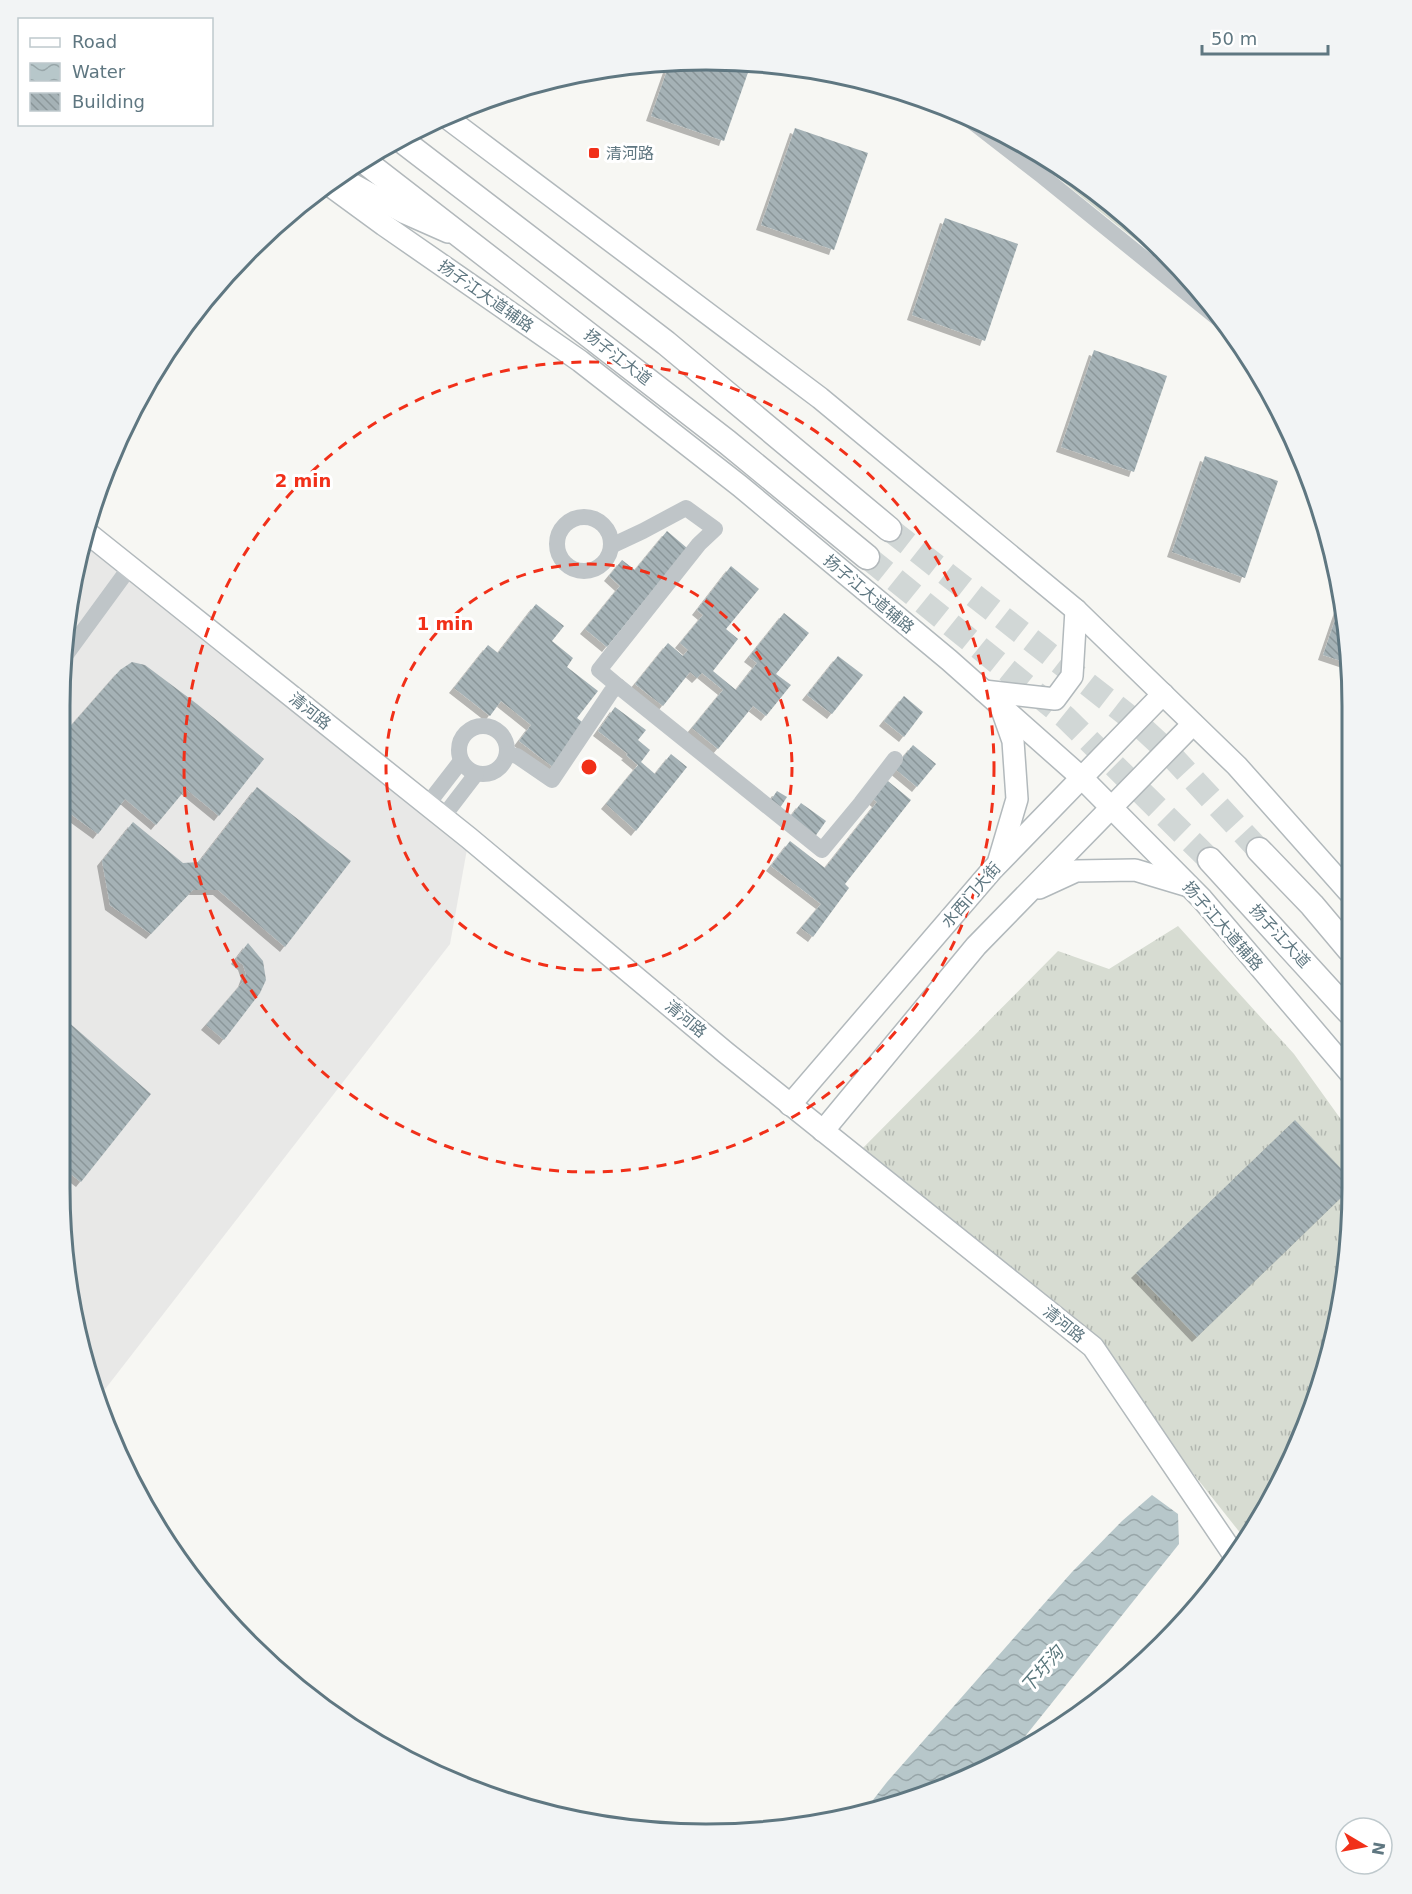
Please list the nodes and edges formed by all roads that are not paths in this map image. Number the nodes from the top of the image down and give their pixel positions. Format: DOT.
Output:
graph roads {
  1 [pos="454,123"];
  2 [pos="999,143"];
  3 [pos="408,145"];
  4 [pos="371,167"];
  5 [pos="348,182"];
  6 [pos="336,190"];
  7 [pos="464,239"];
  8 [pos="1193,298"];
  9 [pos="889,529"];
  10 [pos="93,538"];
  11 [pos="611,546"];
  12 [pos="867,557"];
  13 [pos="130,567"];
  14 [pos="1076,610"];
  15 [pos="74,644"];
  16 [pos="618,686"];
  17 [pos="984,691"];
  18 [pos="1163,694"];
  19 [pos="1001,707"];
  20 [pos="1193,724"];
  21 [pos="507,754"];
  22 [pos="895,759"];
  23 [pos="461,761"];
  24 [pos="476,774"];
  25 [pos="1082,778"];
  26 [pos="1111,807"];
  27 [pos="435,811"];
  28 [pos="1258,850"];
  29 [pos="1210,860"];
  30 [pos="999,863"];
  31 [pos="1342,884"];
  32 [pos="1189,886"];
  33 [pos="1027,893"];
  34 [pos="1342,941"];
  35 [pos="1342,1004"];
  36 [pos="1342,1064"];
  37 [pos="790,1105"];
  38 [pos="823,1131"];
  39 [pos="1229,1548"];
  1 -- 14 [label="main road"];
  2 -- 8 [label="street"];
  3 -- 9 [label="highway"];
  4 -- 7 [label="highway, 扬子江大道"];
  5 -- 7 [label="main road"];
  6 -- 17 [label="main road, 扬子江大道辅路"];
  7 -- 12 [label="highway, 扬子江大道"];
  10 -- 13 [label="main road, 清河路"];
  11 -- 16 [label="street"];
  13 -- 15 [label="street"];
  13 -- 27 [label="main road, 清河路"];
  14 -- 17 [label="main road"];
  14 -- 18 [label="main road"];
  16 -- 21 [label="street"];
  16 -- 22 [label="street"];
  17 -- 19 [label="main road, 扬子江大道辅路"];
  18 -- 20 [label="main road"];
  18 -- 25 [label="main road, 水西门大街"];
  19 -- 25 [label="main road, 扬子江大道辅路"];
  19 -- 30 [label="main road"];
  20 -- 26 [label="main road"];
  20 -- 31 [label="main road"];
  21 -- 23 [label="street"];
  21 -- 24 [label="street"];
  23 -- 24 [label="street"];
  23 -- 27 [label="street"];
  24 -- 27 [label="street"];
  25 -- 26 [label="main road, 扬子江大道辅路"];
  25 -- 30 [label="main road, 水西门大街"];
  26 -- 32 [label="main road, 扬子江大道辅路"];
  26 -- 33 [label="main road"];
  27 -- 37 [label="main road, 清河路"];
  28 -- 34 [label="highway"];
  29 -- 35 [label="highway, 扬子江大道"];
  30 -- 37 [label="main road, 水西门大街"];
  32 -- 33 [label="main road"];
  32 -- 36 [label="main road, 扬子江大道辅路"];
  33 -- 38 [label="main road"];
  37 -- 38 [label="main road, 清河路"];
  38 -- 39 [label="main road, 清河路"];
}
